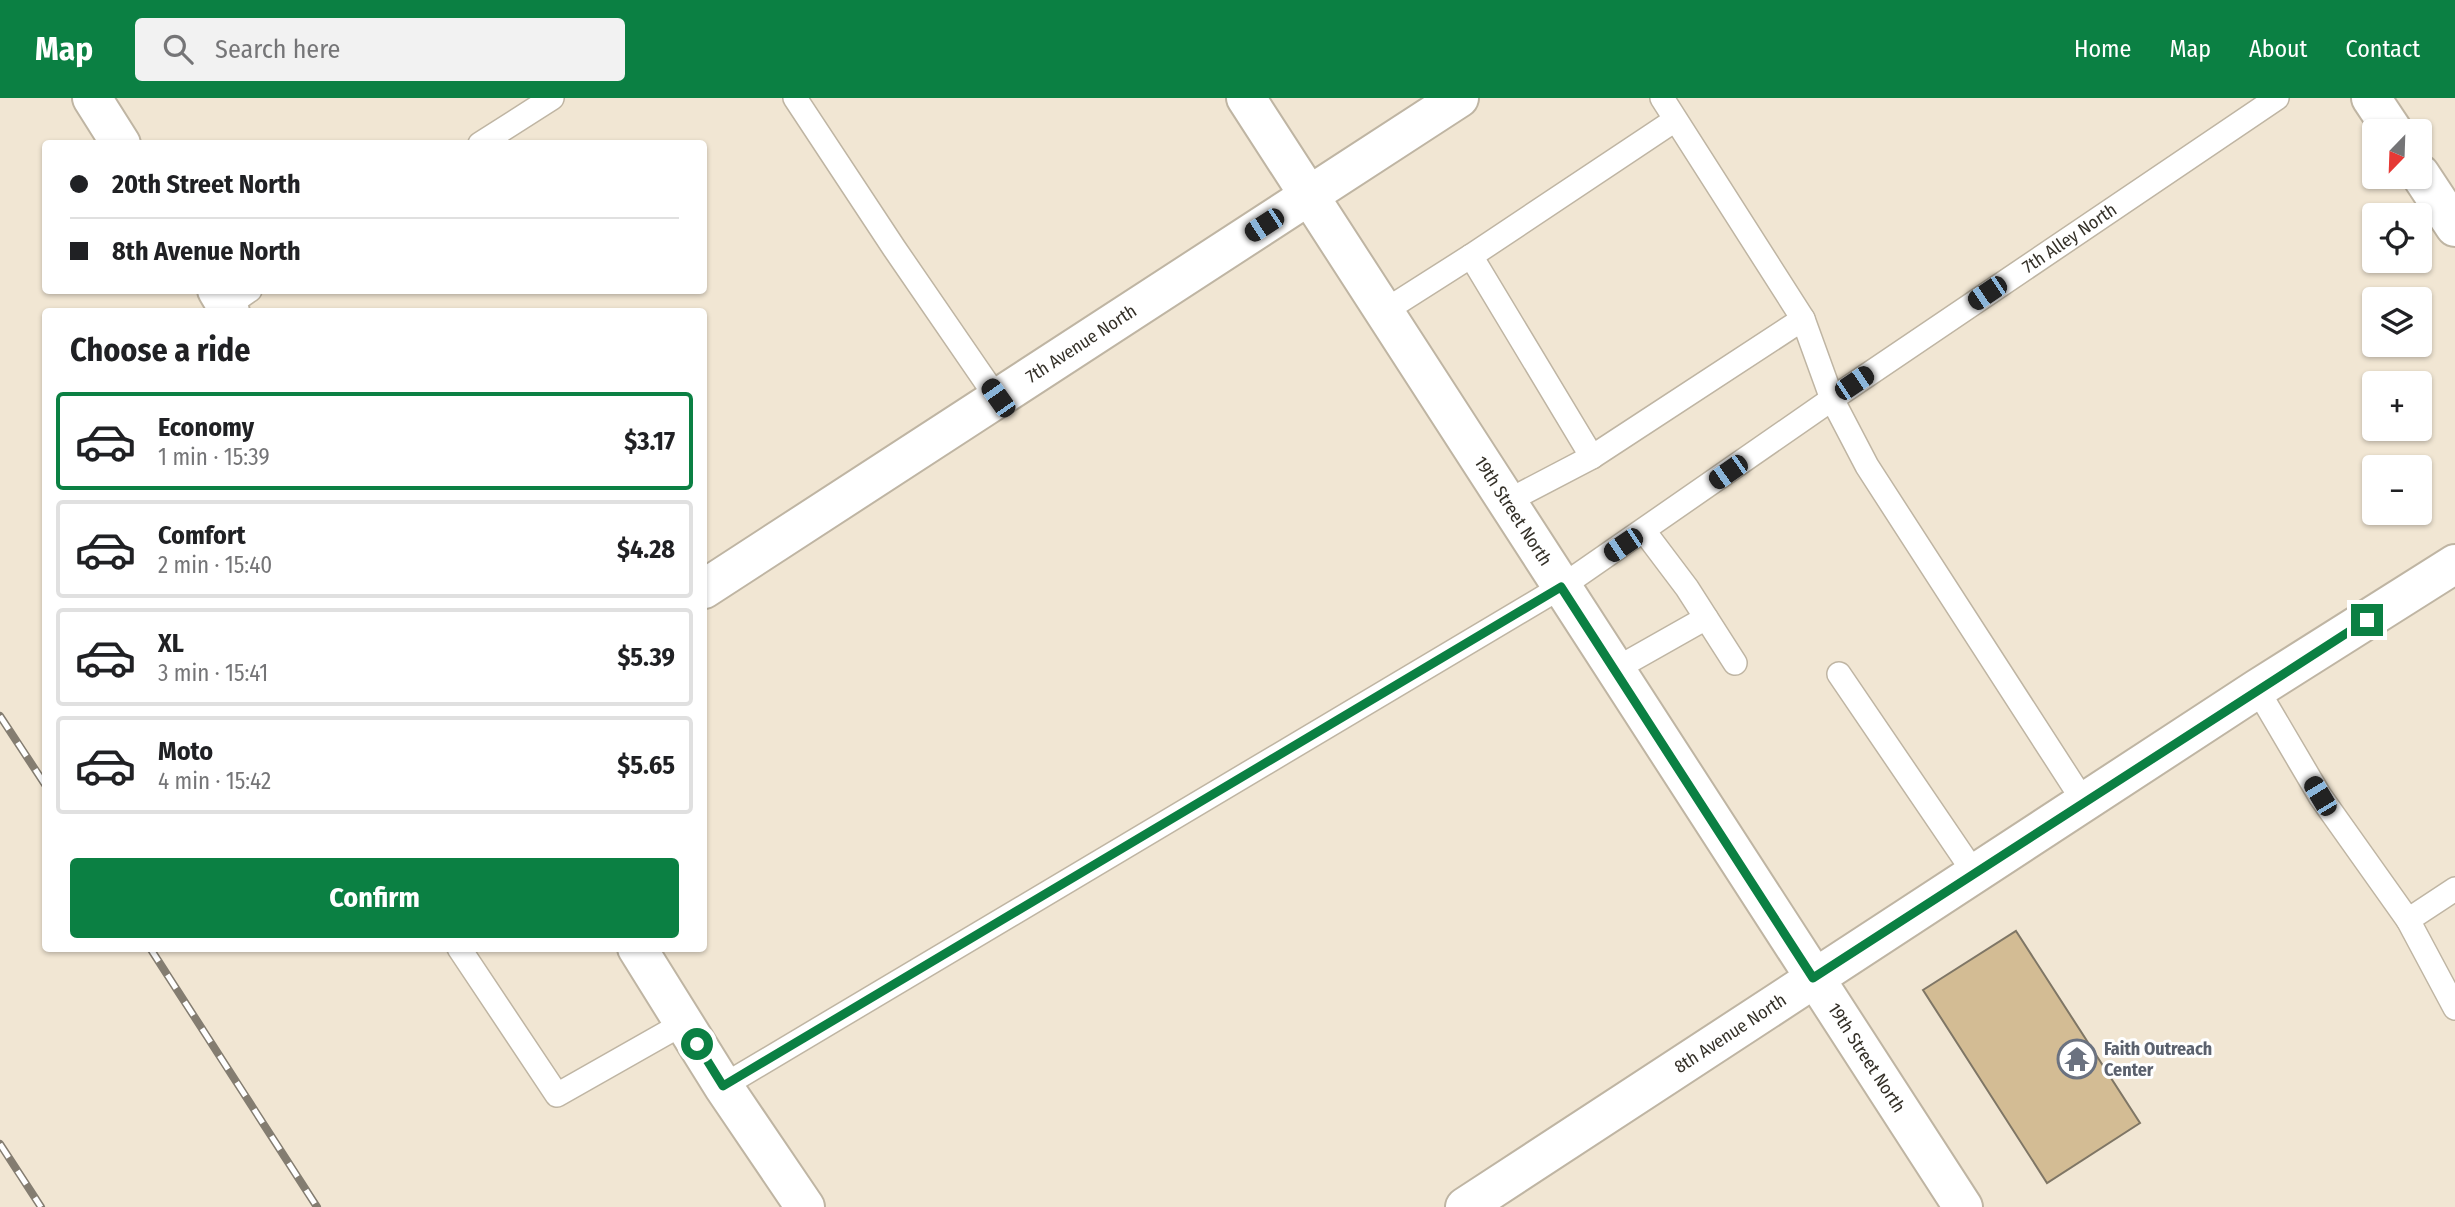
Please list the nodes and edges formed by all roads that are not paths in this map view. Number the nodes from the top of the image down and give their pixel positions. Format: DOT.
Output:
graph roads {
  1 [pos="92,98"];
  2 [pos="552,98"];
  3 [pos="795,98"];
  4 [pos="1246,98"];
  5 [pos="1459,98"];
  6 [pos="1661,98"];
  7 [pos="2277,98"];
  8 [pos="2371,98"];
  9 [pos="2385,119"];
  10 [pos="1675,120"];
  11 [pos="118,140"];
  12 [pos="487,140"];
  13 [pos="2430,189"];
  14 [pos="1309,196"];
  15 [pos="2455,227"];
  16 [pos="1471,256"];
  17 [pos="1383,312"];
  18 [pos="1802,319"];
  19 [pos="998,398"];
  20 [pos="1832,398"];
  21 [pos="1592,457"];
  22 [pos="1506,502"];
  23 [pos="1644,531"];
  24 [pos="2455,564"];
  25 [pos="707,587"];
  26 [pos="1561,587"];
  27 [pos="1706,618"];
  28 [pos="1735,663"];
  29 [pos="1614,670"];
  30 [pos="1839,674"];
  31 [pos="2257,689"];
  32 [pos="2084,802"];
  33 [pos="1975,874"];
  34 [pos="2455,890"];
  35 [pos="2408,920"];
  36 [pos="462,952"];
  37 [pos="640,952"];
  38 [pos="1813,978"];
  39 [pos="2455,1008"];
  40 [pos="684,1023"];
  41 [pos="723,1086"];
  42 [pos="805,1207"];
  43 [pos="1465,1207"];
  44 [pos="1963,1207"];
  1 -- 11 [label="street"];
  2 -- 12 [label="lane"];
  3 -- 19 [label="lane"];
  4 -- 14 [label="street, 19th Street North"];
  5 -- 14 [label="street, 7th Avenue North"];
  6 -- 10 [label="lane"];
  7 -- 20 [label="lane, 7th Alley North"];
  8 -- 9 [label="street"];
  10 -- 16 [label="lane"];
  10 -- 18 [label="lane"];
  13 -- 15 [label="street"];
  14 -- 17 [label="street, 19th Street North"];
  14 -- 19 [label="street, 7th Avenue North"];
  16 -- 17 [label="lane"];
  16 -- 21 [label="lane"];
  17 -- 22 [label="street, 19th Street North"];
  18 -- 20 [label="lane"];
  18 -- 21 [label="lane"];
  19 -- 25 [label="street, 7th Avenue North"];
  20 -- 23 [label="lane, 7th Alley North"];
  20 -- 32 [label="lane"];
  21 -- 22 [label="lane"];
  22 -- 26 [label="street, 19th Street North"];
  23 -- 26 [label="lane, 7th Alley North"];
  23 -- 27 [label="lane"];
  24 -- 31 [label="street, 8th Avenue North"];
  26 -- 29 [label="street, 19th Street North"];
  26 -- 41 [label="lane, 7th Alley North"];
  27 -- 28 [label="lane"];
  27 -- 29 [label="lane"];
  29 -- 38 [label="street, 19th Street North"];
  30 -- 33 [label="lane"];
  31 -- 32 [label="street, 8th Avenue North"];
  31 -- 35 [label="lane"];
  32 -- 33 [label="street, 8th Avenue North"];
  33 -- 38 [label="street, 8th Avenue North"];
  34 -- 35 [label="lane"];
  35 -- 39 [label="lane"];
  36 -- 40 [label="lane"];
  37 -- 40 [label="street"];
  38 -- 43 [label="street, 8th Avenue North"];
  38 -- 44 [label="street, 19th Street North"];
  40 -- 41 [label="street"];
  41 -- 42 [label="street"];
}
